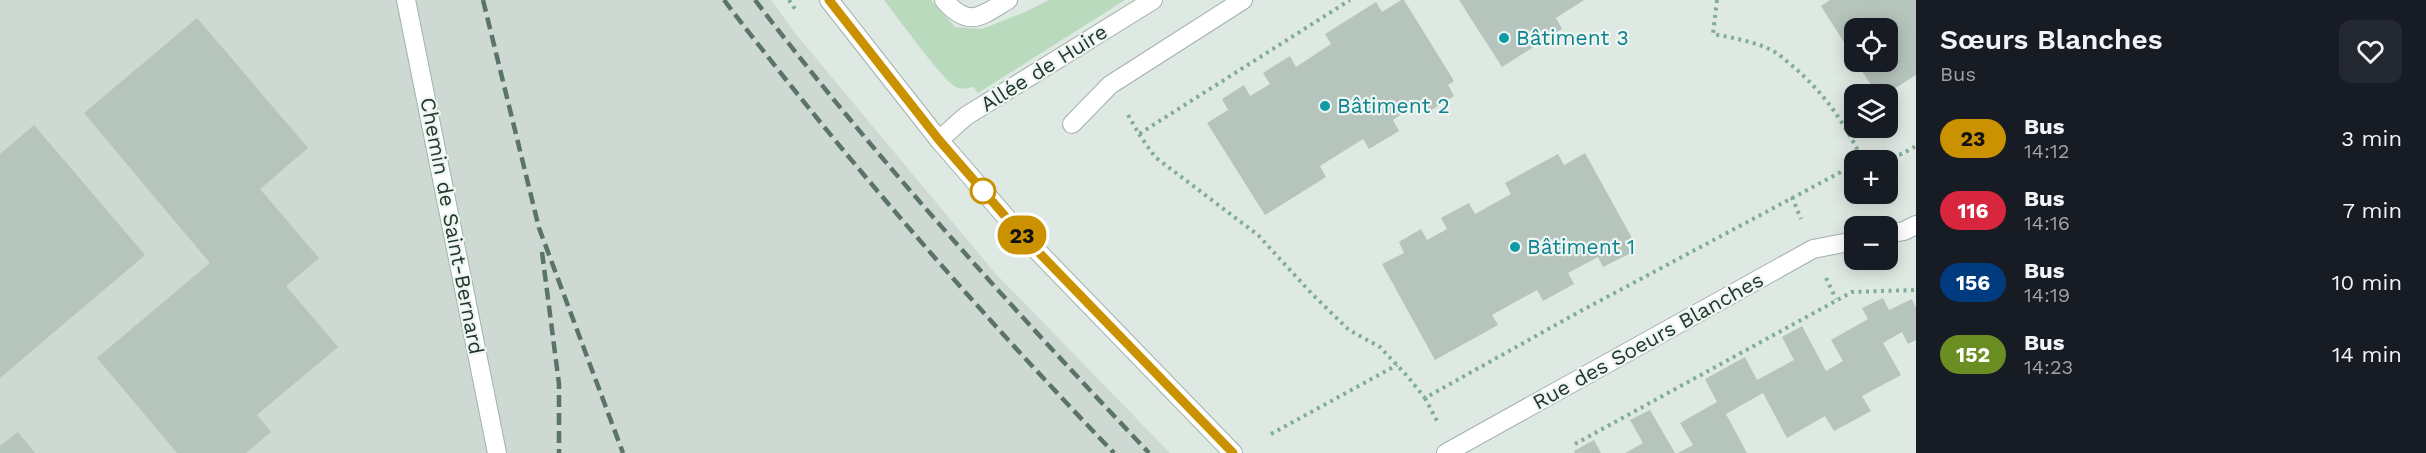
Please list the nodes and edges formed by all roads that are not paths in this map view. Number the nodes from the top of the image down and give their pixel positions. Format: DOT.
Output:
graph roads {
  1 [pos="406,0"];
  2 [pos="829,0"];
  3 [pos="944,0"];
  4 [pos="1008,0"];
  5 [pos="1153,0"];
  6 [pos="1243,0"];
  7 [pos="1072,124"];
  8 [pos="939,140"];
  9 [pos="1916,225"];
  10 [pos="1898,232"];
  11 [pos="1844,243"];
  12 [pos="497,453"];
  13 [pos="1233,453"];
  14 [pos="1446,453"];
  1 -- 12 [label="street, Chemin de Saint-Bernard"];
  2 -- 8 [label="street"];
  3 -- 4 [label="street"];
  5 -- 8 [label="street, Allée de Huire"];
  6 -- 7 [label="street"];
  8 -- 13 [label="street"];
  9 -- 10 [label="street"];
  11 -- 14 [label="street, Rue des Soeurs Blanches"];
}
